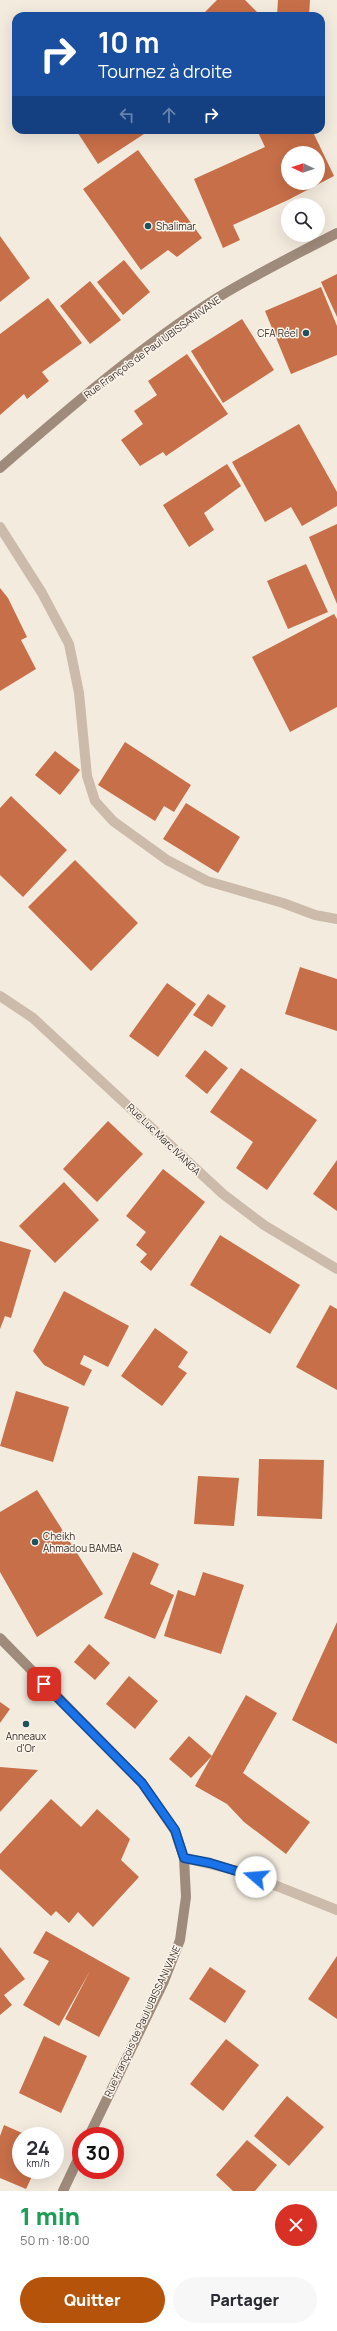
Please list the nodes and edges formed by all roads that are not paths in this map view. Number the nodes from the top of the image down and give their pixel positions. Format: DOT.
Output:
graph roads {
  1 [pos="337,233"];
  2 [pos="0,468"];
  3 [pos="0,527"];
  4 [pos="337,919"];
  5 [pos="0,996"];
  6 [pos="337,1269"];
  7 [pos="0,1638"];
  8 [pos="184,1858"];
  9 [pos="337,1910"];
  10 [pos="93,2127"];
  11 [pos="72,2172"];
  12 [pos="63,2191"];
  1 -- 2 [label="street, Rue François de Paul UBISSANI VANE"];
  3 -- 4 [label="street"];
  5 -- 6 [label="street, Rue Luc Marc IVANGA"];
  7 -- 8 [label="street, Rue François de Paul UBISSANI VANE"];
  8 -- 9 [label="street"];
  8 -- 10 [label="street, Rue François de Paul UBISSANI VANE"];
  11 -- 12 [label="street"];
}
